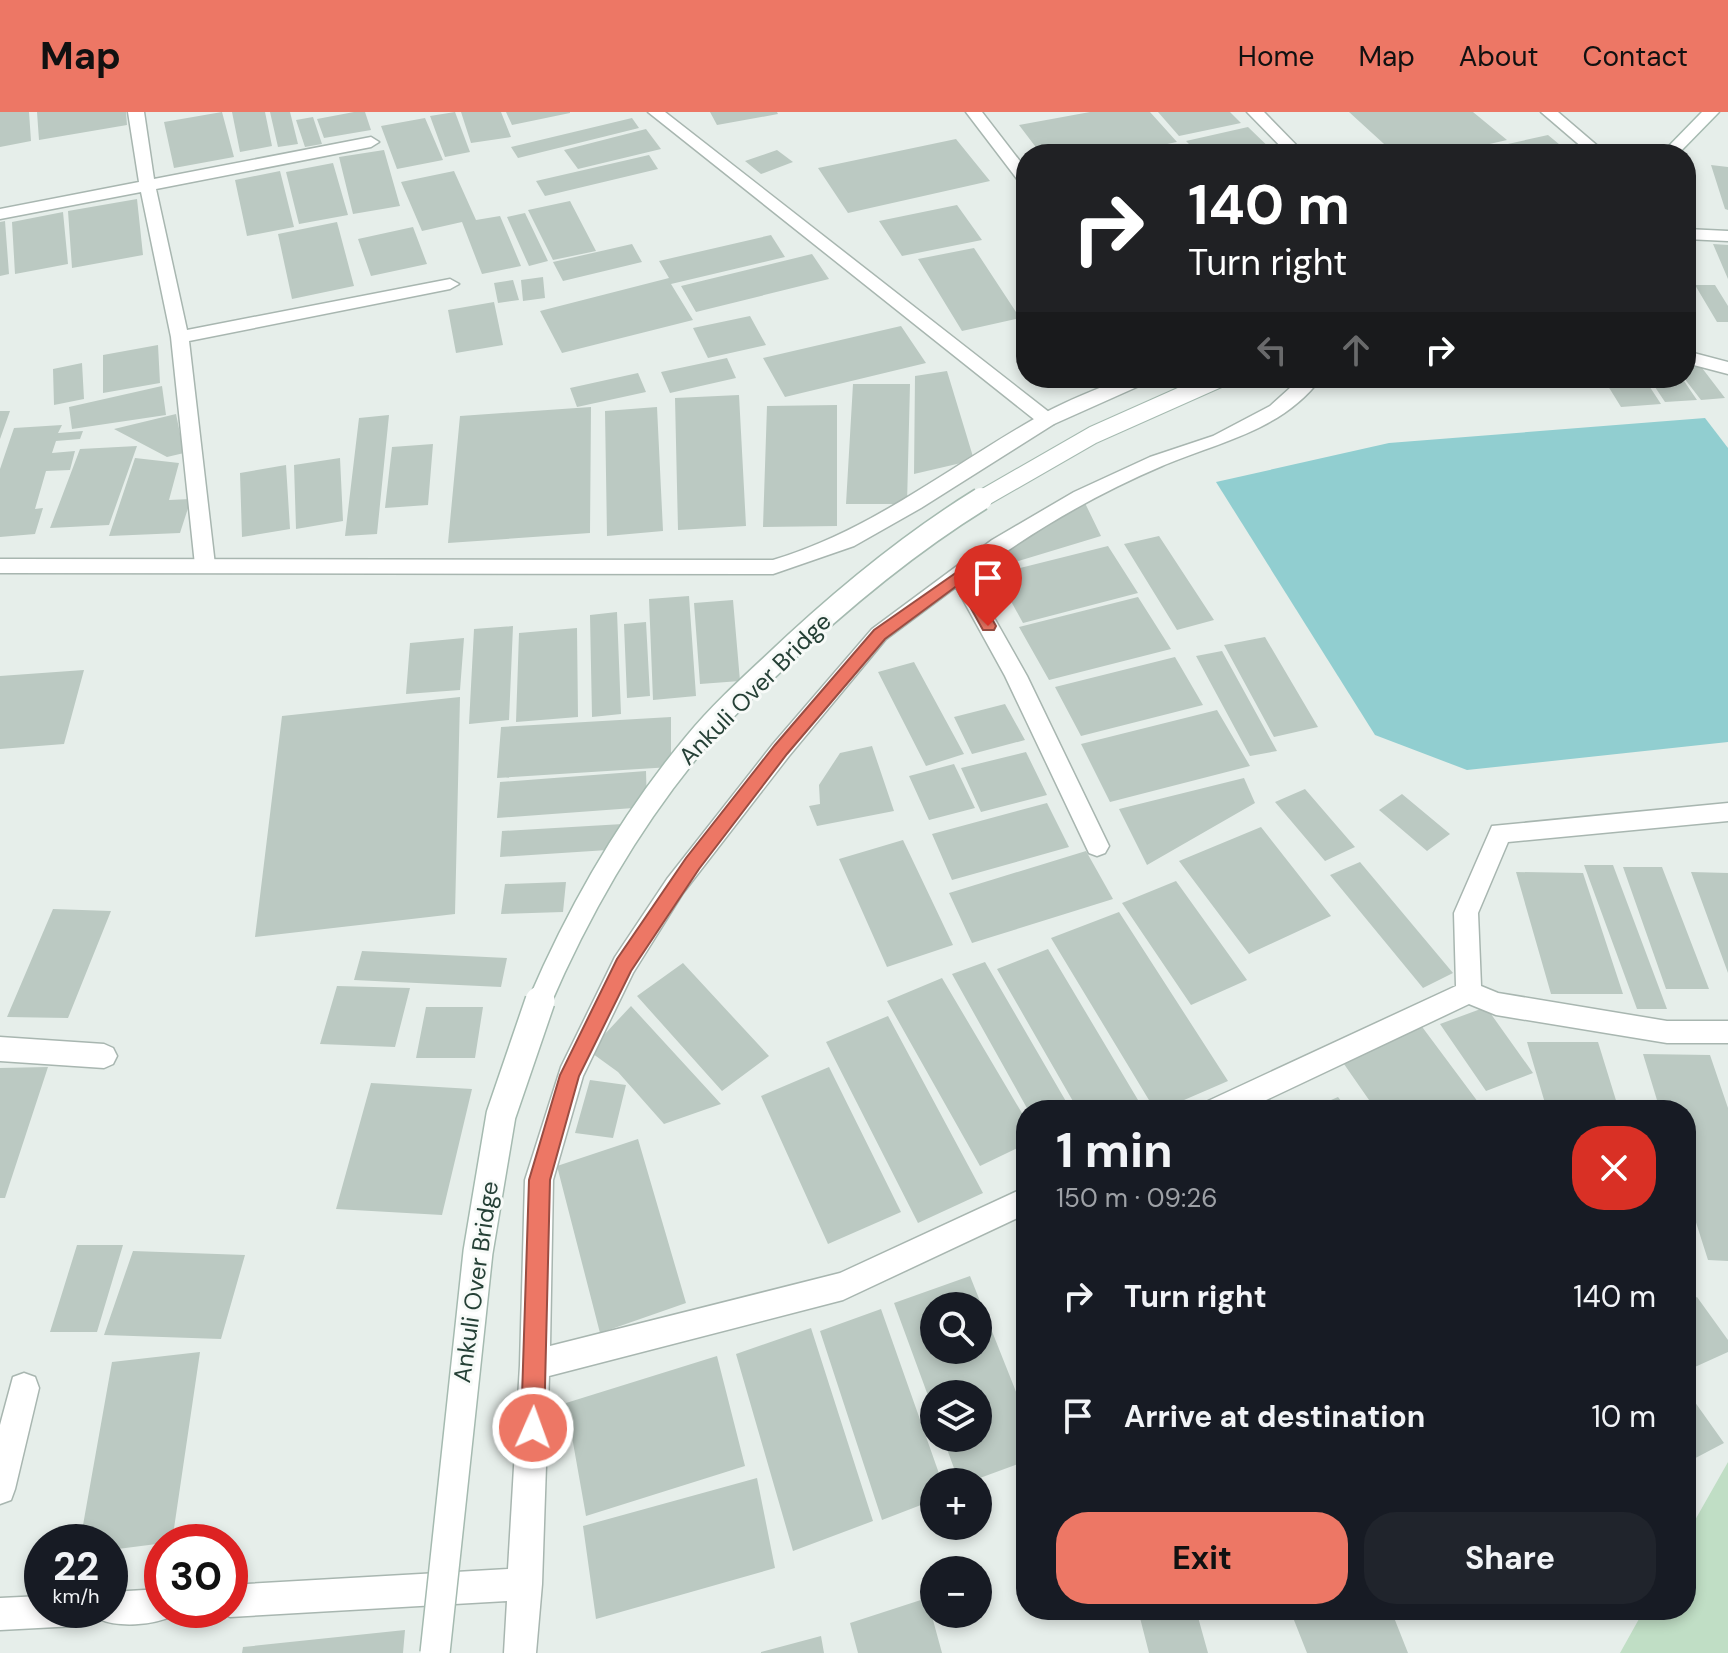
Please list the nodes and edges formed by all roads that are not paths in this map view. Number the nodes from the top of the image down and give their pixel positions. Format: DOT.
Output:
graph roads {
  1 [pos="136,112"];
  2 [pos="656,112"];
  3 [pos="974,112"];
  4 [pos="1255,112"];
  5 [pos="1549,112"];
  6 [pos="1711,112"];
  7 [pos="371,142"];
  8 [pos="1287,144"];
  9 [pos="1587,144"];
  10 [pos="1679,144"];
  11 [pos="1016,167"];
  12 [pos="147,184"];
  13 [pos="0,214"];
  14 [pos="1696,234"];
  15 [pos="1728,236"];
  16 [pos="450,284"];
  17 [pos="180,337"];
  18 [pos="1696,360"];
  19 [pos="1728,368"];
  20 [pos="1119,388"];
  21 [pos="1198,388"];
  22 [pos="1301,388"];
  23 [pos="1047,420"];
  24 [pos="205,565"];
  25 [pos="0,566"];
  26 [pos="960,576"];
  27 [pos="1728,812"];
  28 [pos="1097,846"];
  29 [pos="1469,992"];
  30 [pos="1728,1032"];
  31 [pos="0,1049"];
  32 [pos="104,1056"];
  33 [pos="1238,1100"];
  34 [pos="1016,1205"];
  35 [pos="535,1365"];
  36 [pos="24,1388"];
  37 [pos="0,1489"];
  38 [pos="526,1584"];
  39 [pos="248,1600"];
  40 [pos="24,1613"];
  41 [pos="0,1614"];
  42 [pos="435,1653"];
  43 [pos="520,1653"];
  1 -- 12 [label="street"];
  2 -- 23 [label="street"];
  3 -- 11 [label="street"];
  4 -- 8 [label="street"];
  5 -- 9 [label="street"];
  6 -- 10 [label="street"];
  7 -- 12 [label="street"];
  12 -- 13 [label="street"];
  12 -- 17 [label="street"];
  14 -- 15 [label="street"];
  16 -- 17 [label="street"];
  17 -- 24 [label="street"];
  18 -- 19 [label="street"];
  20 -- 23 [label="street"];
  21 -- 42 [label="street, Ankuli Over Bridge, bridge"];
  22 -- 26 [label="street"];
  23 -- 24 [label="street"];
  24 -- 25 [label="street"];
  26 -- 28 [label="street"];
  26 -- 35 [label="street"];
  27 -- 29 [label="street"];
  29 -- 30 [label="street"];
  29 -- 33 [label="street"];
  31 -- 32 [label="street"];
  34 -- 35 [label="street"];
  35 -- 38 [label="street"];
  36 -- 37 [label="street"];
  38 -- 39 [label="street"];
  38 -- 43 [label="street"];
  40 -- 41 [label="street"];
}
